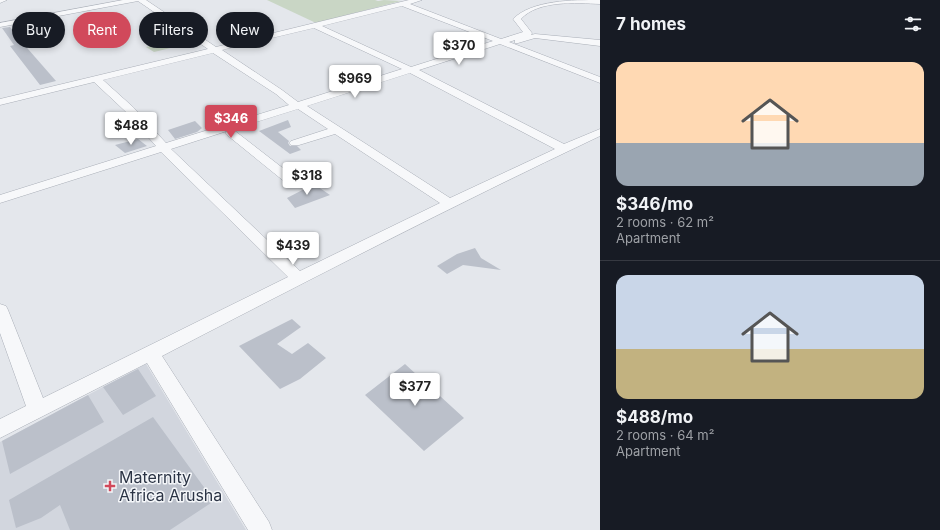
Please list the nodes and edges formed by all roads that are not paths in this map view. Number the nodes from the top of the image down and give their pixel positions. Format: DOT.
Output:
graph roads {
  1 [pos="3,0"];
  2 [pos="135,0"];
  3 [pos="141,0"];
  4 [pos="394,0"];
  5 [pos="418,0"];
  6 [pos="0,1"];
  7 [pos="547,1"];
  8 [pos="114,2"];
  9 [pos="600,2"];
  10 [pos="404,4"];
  11 [pos="0,25"];
  12 [pos="314,25"];
  13 [pos="531,34"];
  14 [pos="504,43"];
  15 [pos="600,43"];
  16 [pos="213,49"];
  17 [pos="415,72"];
  18 [pos="95,78"];
  19 [pos="600,80"];
  20 [pos="0,102"];
  21 [pos="301,107"];
  22 [pos="336,130"];
  23 [pos="600,132"];
  24 [pos="231,133"];
  25 [pos="295,143"];
  26 [pos="564,149"];
  27 [pos="167,150"];
  28 [pos="289,179"];
  29 [pos="0,199"];
  30 [pos="450,204"];
  31 [pos="0,205"];
  32 [pos="299,279"];
  33 [pos="0,310"];
  34 [pos="151,354"];
  35 [pos="37,409"];
  36 [pos="0,429"];
  37 [pos="261,530"];
  1 -- 6 [label="street"];
  2 -- 8 [label="street"];
  3 -- 16 [label="street"];
  4 -- 10 [label="street"];
  5 -- 10 [label="street"];
  7 -- 9 [label="street"];
  7 -- 13 [label="street"];
  8 -- 11 [label="street"];
  10 -- 12 [label="street"];
  10 -- 14 [label="street"];
  12 -- 16 [label="street"];
  12 -- 17 [label="street"];
  13 -- 14 [label="street"];
  13 -- 15 [label="street"];
  14 -- 17 [label="street"];
  14 -- 19 [label="street"];
  16 -- 18 [label="street"];
  16 -- 21 [label="street"];
  17 -- 21 [label="street"];
  17 -- 26 [label="street"];
  18 -- 20 [label="street"];
  18 -- 27 [label="street"];
  21 -- 22 [label="street"];
  21 -- 24 [label="street"];
  21 -- 27 [label="street"];
  22 -- 25 [label="street"];
  22 -- 30 [label="street"];
  23 -- 26 [label="street"];
  24 -- 27 [label="street"];
  24 -- 28 [label="street"];
  26 -- 30 [label="street"];
  27 -- 29 [label="street"];
  27 -- 31 [label="street"];
  27 -- 32 [label="street"];
  30 -- 32 [label="street"];
  32 -- 34 [label="street"];
  33 -- 35 [label="street"];
  34 -- 35 [label="street"];
  34 -- 37 [label="street"];
  35 -- 36 [label="street"];
}
